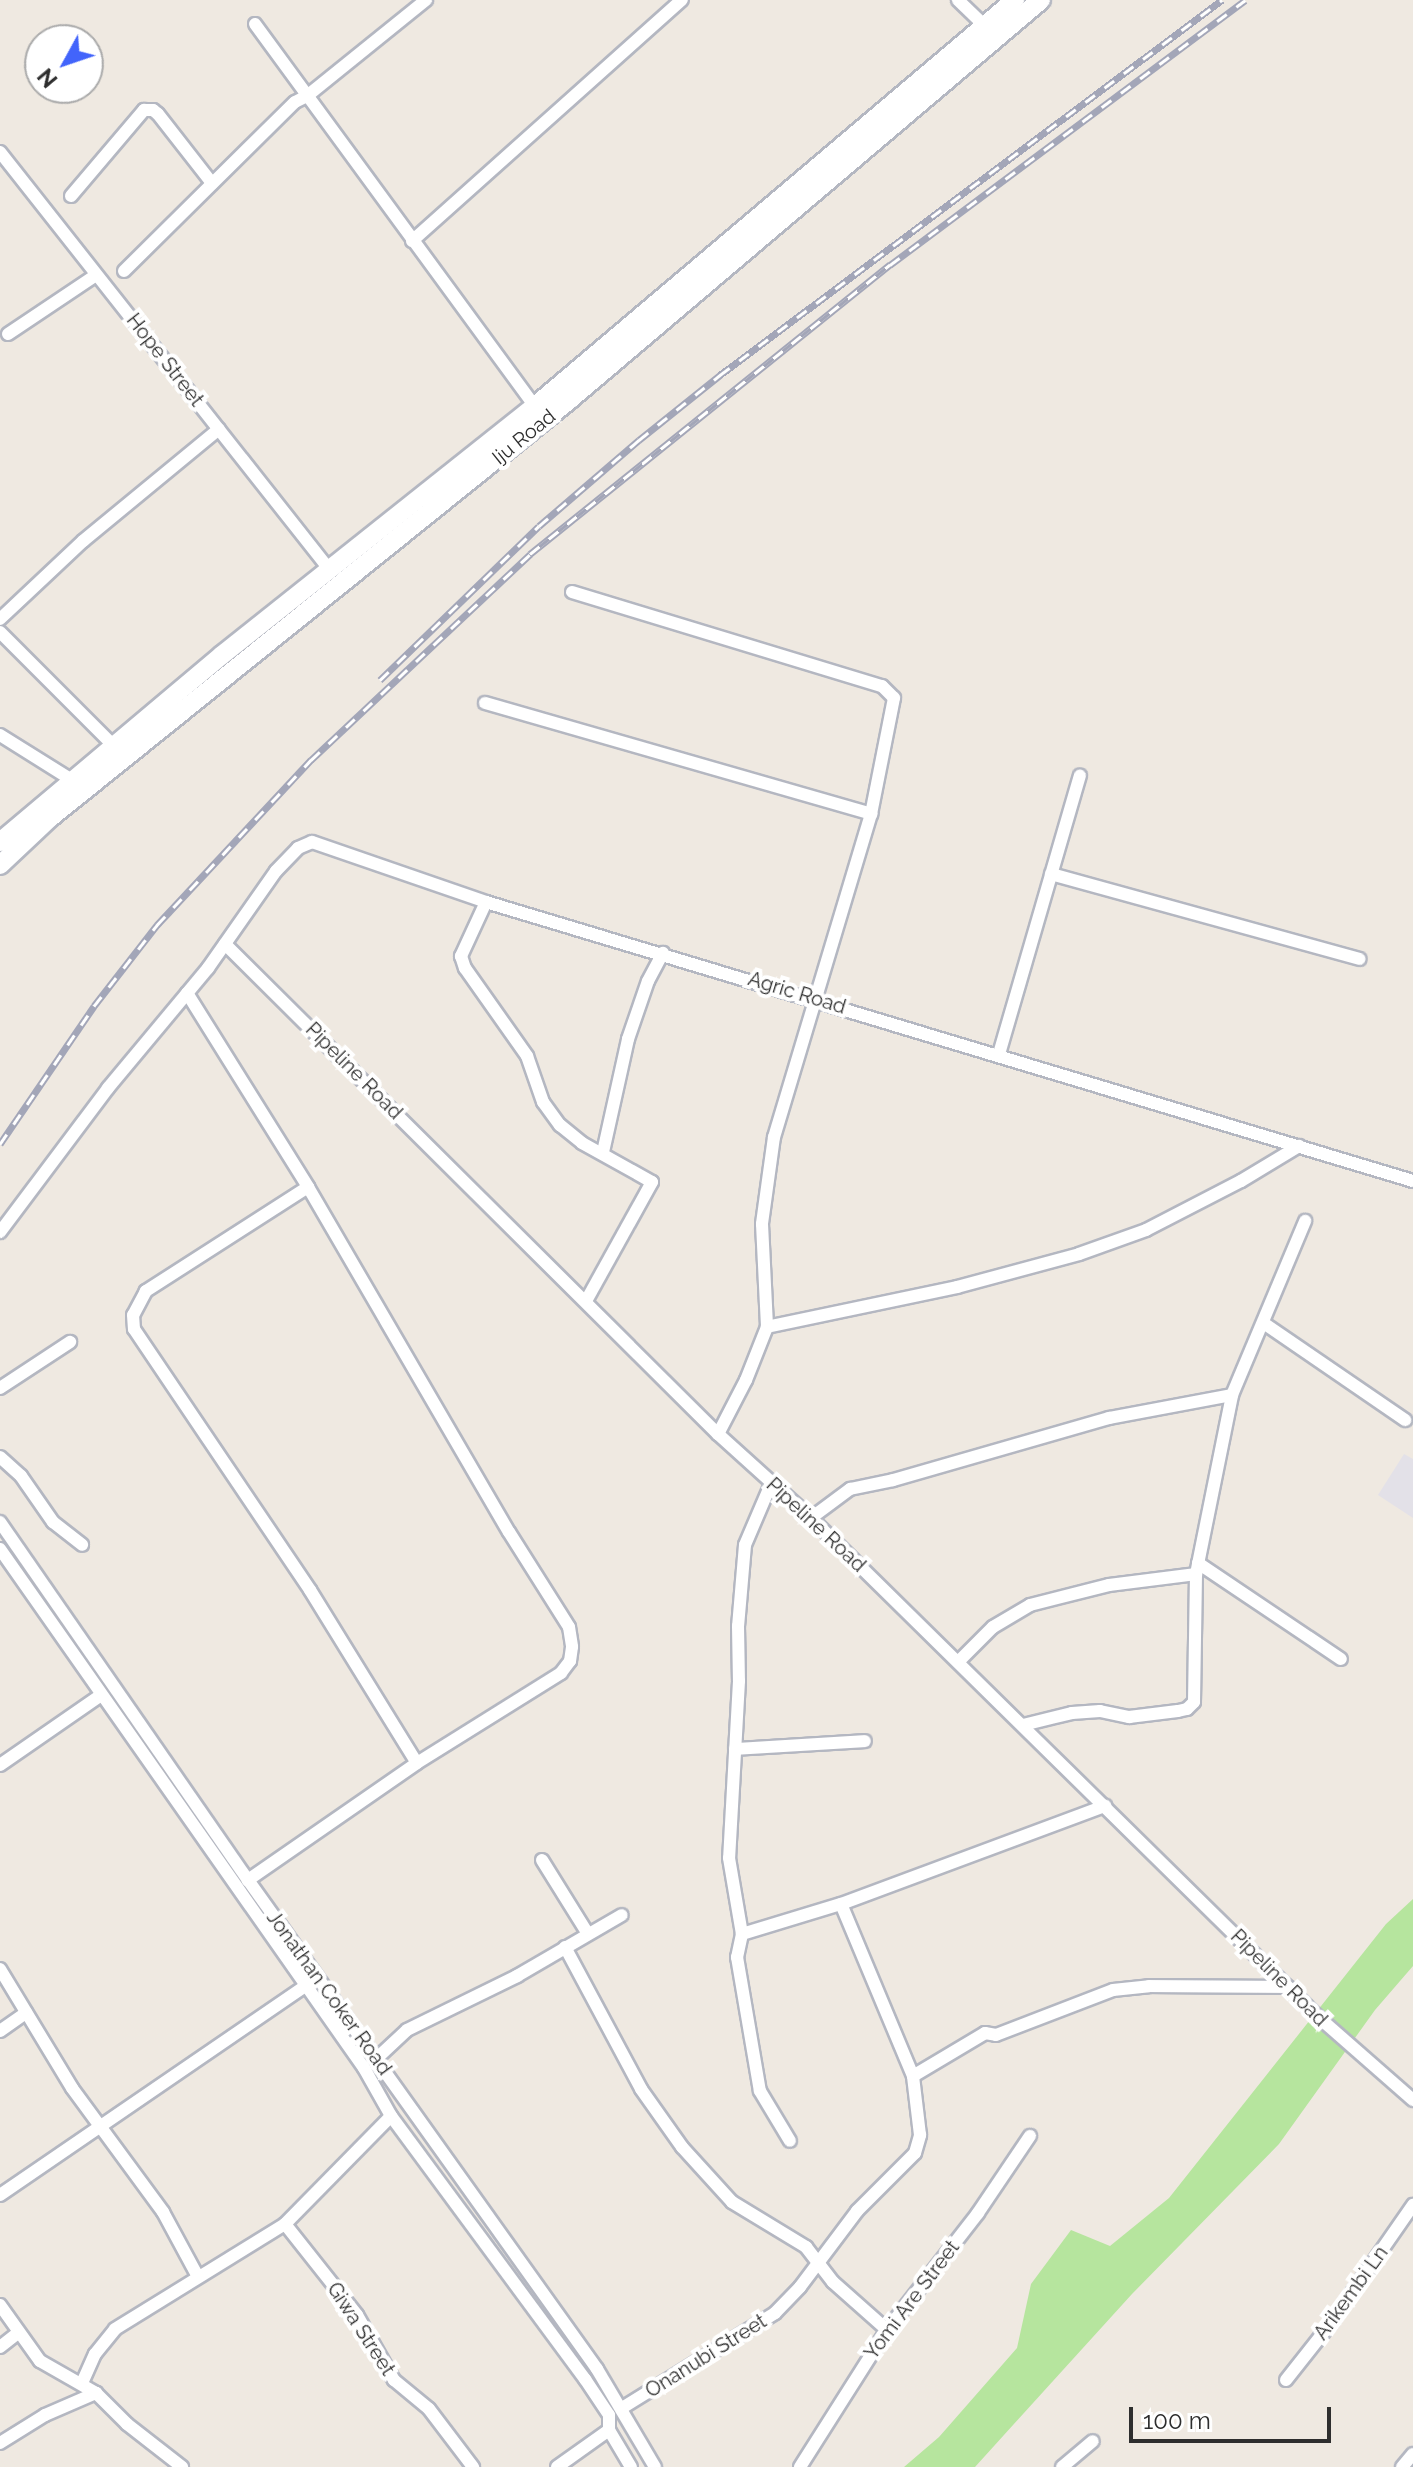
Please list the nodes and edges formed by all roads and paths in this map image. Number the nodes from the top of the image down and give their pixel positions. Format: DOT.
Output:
graph roads {
  1 [pos="426,0"];
  2 [pos="682,0"];
  3 [pos="958,0"];
  4 [pos="1015,0"];
  5 [pos="1041,0"];
  6 [pos="255,24"];
  7 [pos="985,26"];
  8 [pos="940,74"];
  9 [pos="307,96"];
  10 [pos="0,152"];
  11 [pos="212,183"];
  12 [pos="71,196"];
  13 [pos="412,241"];
  14 [pos="124,271"];
  15 [pos="96,275"];
  16 [pos="8,334"];
  17 [pos="535,406"];
  18 [pos="219,429"];
  19 [pos="329,569"];
  20 [pos="572,592"];
  21 [pos="0,619"];
  22 [pos="0,632"];
  23 [pos="485,703"];
  24 [pos="0,735"];
  25 [pos="113,745"];
  26 [pos="1080,776"];
  27 [pos="72,780"];
  28 [pos="871,814"];
  29 [pos="0,842"];
  30 [pos="0,865"];
  31 [pos="1051,874"];
  32 [pos="486,902"];
  33 [pos="225,944"];
  34 [pos="663,953"];
  35 [pos="1359,959"];
  36 [pos="187,993"];
  37 [pos="813,997"];
  38 [pos="999,1054"];
  39 [pos="1299,1146"];
  40 [pos="603,1152"];
  41 [pos="1413,1181"];
  42 [pos="308,1187"];
  43 [pos="1305,1221"];
  44 [pos="0,1232"];
  45 [pos="586,1301"];
  46 [pos="1265,1324"];
  47 [pos="767,1327"];
  48 [pos="70,1342"];
  49 [pos="0,1388"];
  50 [pos="1232,1395"];
  51 [pos="1405,1420"];
  52 [pos="718,1434"];
  53 [pos="0,1457"];
  54 [pos="771,1484"];
  55 [pos="811,1518"];
  56 [pos="0,1522"];
  57 [pos="82,1545"];
  58 [pos="0,1549"];
  59 [pos="1197,1568"];
  60 [pos="1341,1659"];
  61 [pos="958,1662"];
  62 [pos="101,1695"];
  63 [pos="1023,1725"];
  64 [pos="865,1741"];
  65 [pos="735,1749"];
  66 [pos="417,1763"];
  67 [pos="0,1765"];
  68 [pos="1105,1806"];
  69 [pos="542,1860"];
  70 [pos="248,1880"];
  71 [pos="841,1904"];
  72 [pos="622,1915"];
  73 [pos="588,1934"];
  74 [pos="742,1934"];
  75 [pos="565,1947"];
  76 [pos="0,1969"];
  77 [pos="304,1987"];
  78 [pos="1288,1987"];
  79 [pos="26,2013"];
  80 [pos="0,2031"];
  81 [pos="376,2059"];
  82 [pos="913,2076"];
  83 [pos="1413,2100"];
  84 [pos="391,2116"];
  85 [pos="101,2129"];
  86 [pos="1030,2136"];
  87 [pos="790,2141"];
  88 [pos="0,2195"];
  89 [pos="1413,2205"];
  90 [pos="285,2224"];
  91 [pos="817,2262"];
  92 [pos="197,2275"];
  93 [pos="0,2305"];
  94 [pos="887,2330"];
  95 [pos="18,2333"];
  96 [pos="0,2347"];
  97 [pos="1286,2380"];
  98 [pos="82,2383"];
  99 [pos="96,2393"];
  100 [pos="622,2408"];
  101 [pos="609,2430"];
  102 [pos="1093,2441"];
  103 [pos="0,2443"];
  104 [pos="1413,2454"];
  105 [pos="182,2467"];
  106 [pos="473,2467"];
  107 [pos="557,2467"];
  108 [pos="631,2467"];
  109 [pos="655,2467"];
  110 [pos="800,2467"];
  111 [pos="1062,2467"];
  112 [pos="1402,2467"];
  1 -- 9 [label="street"];
  2 -- 13 [label="street"];
  3 -- 7 [label="street"];
  4 -- 7 [label="main road, Iju Road"];
  5 -- 8 [label="main road, Iju Road"];
  6 -- 9 [label="street"];
  7 -- 8 [label="main road, Iju Road"];
  8 -- 17 [label="main road, Iju Road"];
  8 -- 30 [label="main road, Iju Road"];
  9 -- 11 [label="street"];
  9 -- 13 [label="street"];
  10 -- 15 [label="street, Hope Street"];
  11 -- 12 [label="street"];
  11 -- 14 [label="street"];
  13 -- 17 [label="street"];
  15 -- 16 [label="street"];
  15 -- 18 [label="street, Hope Street"];
  17 -- 19 [label="main road, Iju Road"];
  18 -- 19 [label="street, Hope Street"];
  18 -- 21 [label="street"];
  19 -- 25 [label="main road, Iju Road"];
  20 -- 28 [label="street"];
  22 -- 25 [label="street"];
  23 -- 28 [label="street"];
  24 -- 27 [label="street"];
  25 -- 27 [label="main road, Iju Road"];
  26 -- 31 [label="street"];
  27 -- 29 [label="main road, Iju Road"];
  28 -- 37 [label="street"];
  31 -- 35 [label="street"];
  31 -- 38 [label="street"];
  32 -- 33 [label="street, Agric Road"];
  32 -- 34 [label="street, Agric Road"];
  32 -- 40 [label="street"];
  33 -- 36 [label="street"];
  33 -- 45 [label="street, Pipeline Road"];
  34 -- 37 [label="street, Agric Road"];
  34 -- 40 [label="street"];
  36 -- 42 [label="street"];
  36 -- 44 [label="street"];
  37 -- 38 [label="street, Agric Road"];
  37 -- 47 [label="street"];
  38 -- 39 [label="street, Agric Road"];
  39 -- 41 [label="street, Agric Road"];
  39 -- 47 [label="street"];
  40 -- 45 [label="street"];
  42 -- 66 [label="street"];
  42 -- 66 [label="street"];
  43 -- 46 [label="street"];
  45 -- 52 [label="street, Pipeline Road"];
  46 -- 50 [label="street"];
  46 -- 51 [label="street"];
  47 -- 52 [label="street"];
  48 -- 49 [label="street"];
  50 -- 55 [label="street"];
  50 -- 59 [label="street"];
  52 -- 54 [label="street, Pipeline Road"];
  53 -- 57 [label="street"];
  54 -- 55 [label="street, Pipeline Road"];
  54 -- 65 [label="street"];
  55 -- 61 [label="street, Pipeline Road"];
  56 -- 70 [label="street, Jonathan Coker Road"];
  58 -- 62 [label="street, Jonathan Coker Road"];
  59 -- 60 [label="street"];
  59 -- 61 [label="street"];
  59 -- 63 [label="street"];
  61 -- 63 [label="street, Pipeline Road"];
  62 -- 67 [label="street"];
  62 -- 77 [label="street, Jonathan Coker Road"];
  63 -- 68 [label="street, Pipeline Road"];
  64 -- 65 [label="street"];
  65 -- 74 [label="street"];
  66 -- 70 [label="street"];
  68 -- 71 [label="street"];
  68 -- 78 [label="street, Pipeline Road"];
  69 -- 73 [label="street"];
  70 -- 81 [label="street, Jonathan Coker Road"];
  71 -- 74 [label="street"];
  71 -- 82 [label="street, Onanubi Street"];
  72 -- 73 [label="street"];
  73 -- 75 [label="street"];
  74 -- 87 [label="street"];
  75 -- 81 [label="street"];
  75 -- 91 [label="street"];
  76 -- 79 [label="street"];
  77 -- 84 [label="street, Jonathan Coker Road"];
  77 -- 85 [label="street"];
  78 -- 82 [label="street"];
  78 -- 83 [label="street, Pipeline Road"];
  79 -- 80 [label="street"];
  79 -- 85 [label="street"];
  81 -- 100 [label="street, Jonathan Coker Road"];
  82 -- 91 [label="street, Onanubi Street"];
  84 -- 90 [label="street"];
  84 -- 101 [label="street, Jonathan Coker Road"];
  85 -- 88 [label="street"];
  85 -- 92 [label="street"];
  86 -- 94 [label="street, Yomi Are Street"];
  89 -- 97 [label="street, Arikembi Ln"];
  90 -- 92 [label="street"];
  90 -- 106 [label="street, Giwa Street"];
  91 -- 94 [label="street"];
  91 -- 100 [label="street, Onanubi Street"];
  92 -- 98 [label="street"];
  93 -- 95 [label="street"];
  94 -- 110 [label="street, Yomi Are Street"];
  95 -- 96 [label="street"];
  95 -- 98 [label="street"];
  98 -- 99 [label="street"];
  99 -- 103 [label="street"];
  99 -- 105 [label="street"];
  100 -- 109 [label="street, Jonathan Coker Road"];
  101 -- 107 [label="street"];
  101 -- 108 [label="street, Jonathan Coker Road"];
  102 -- 111 [label="street"];
  104 -- 112 [label="street"];
}
